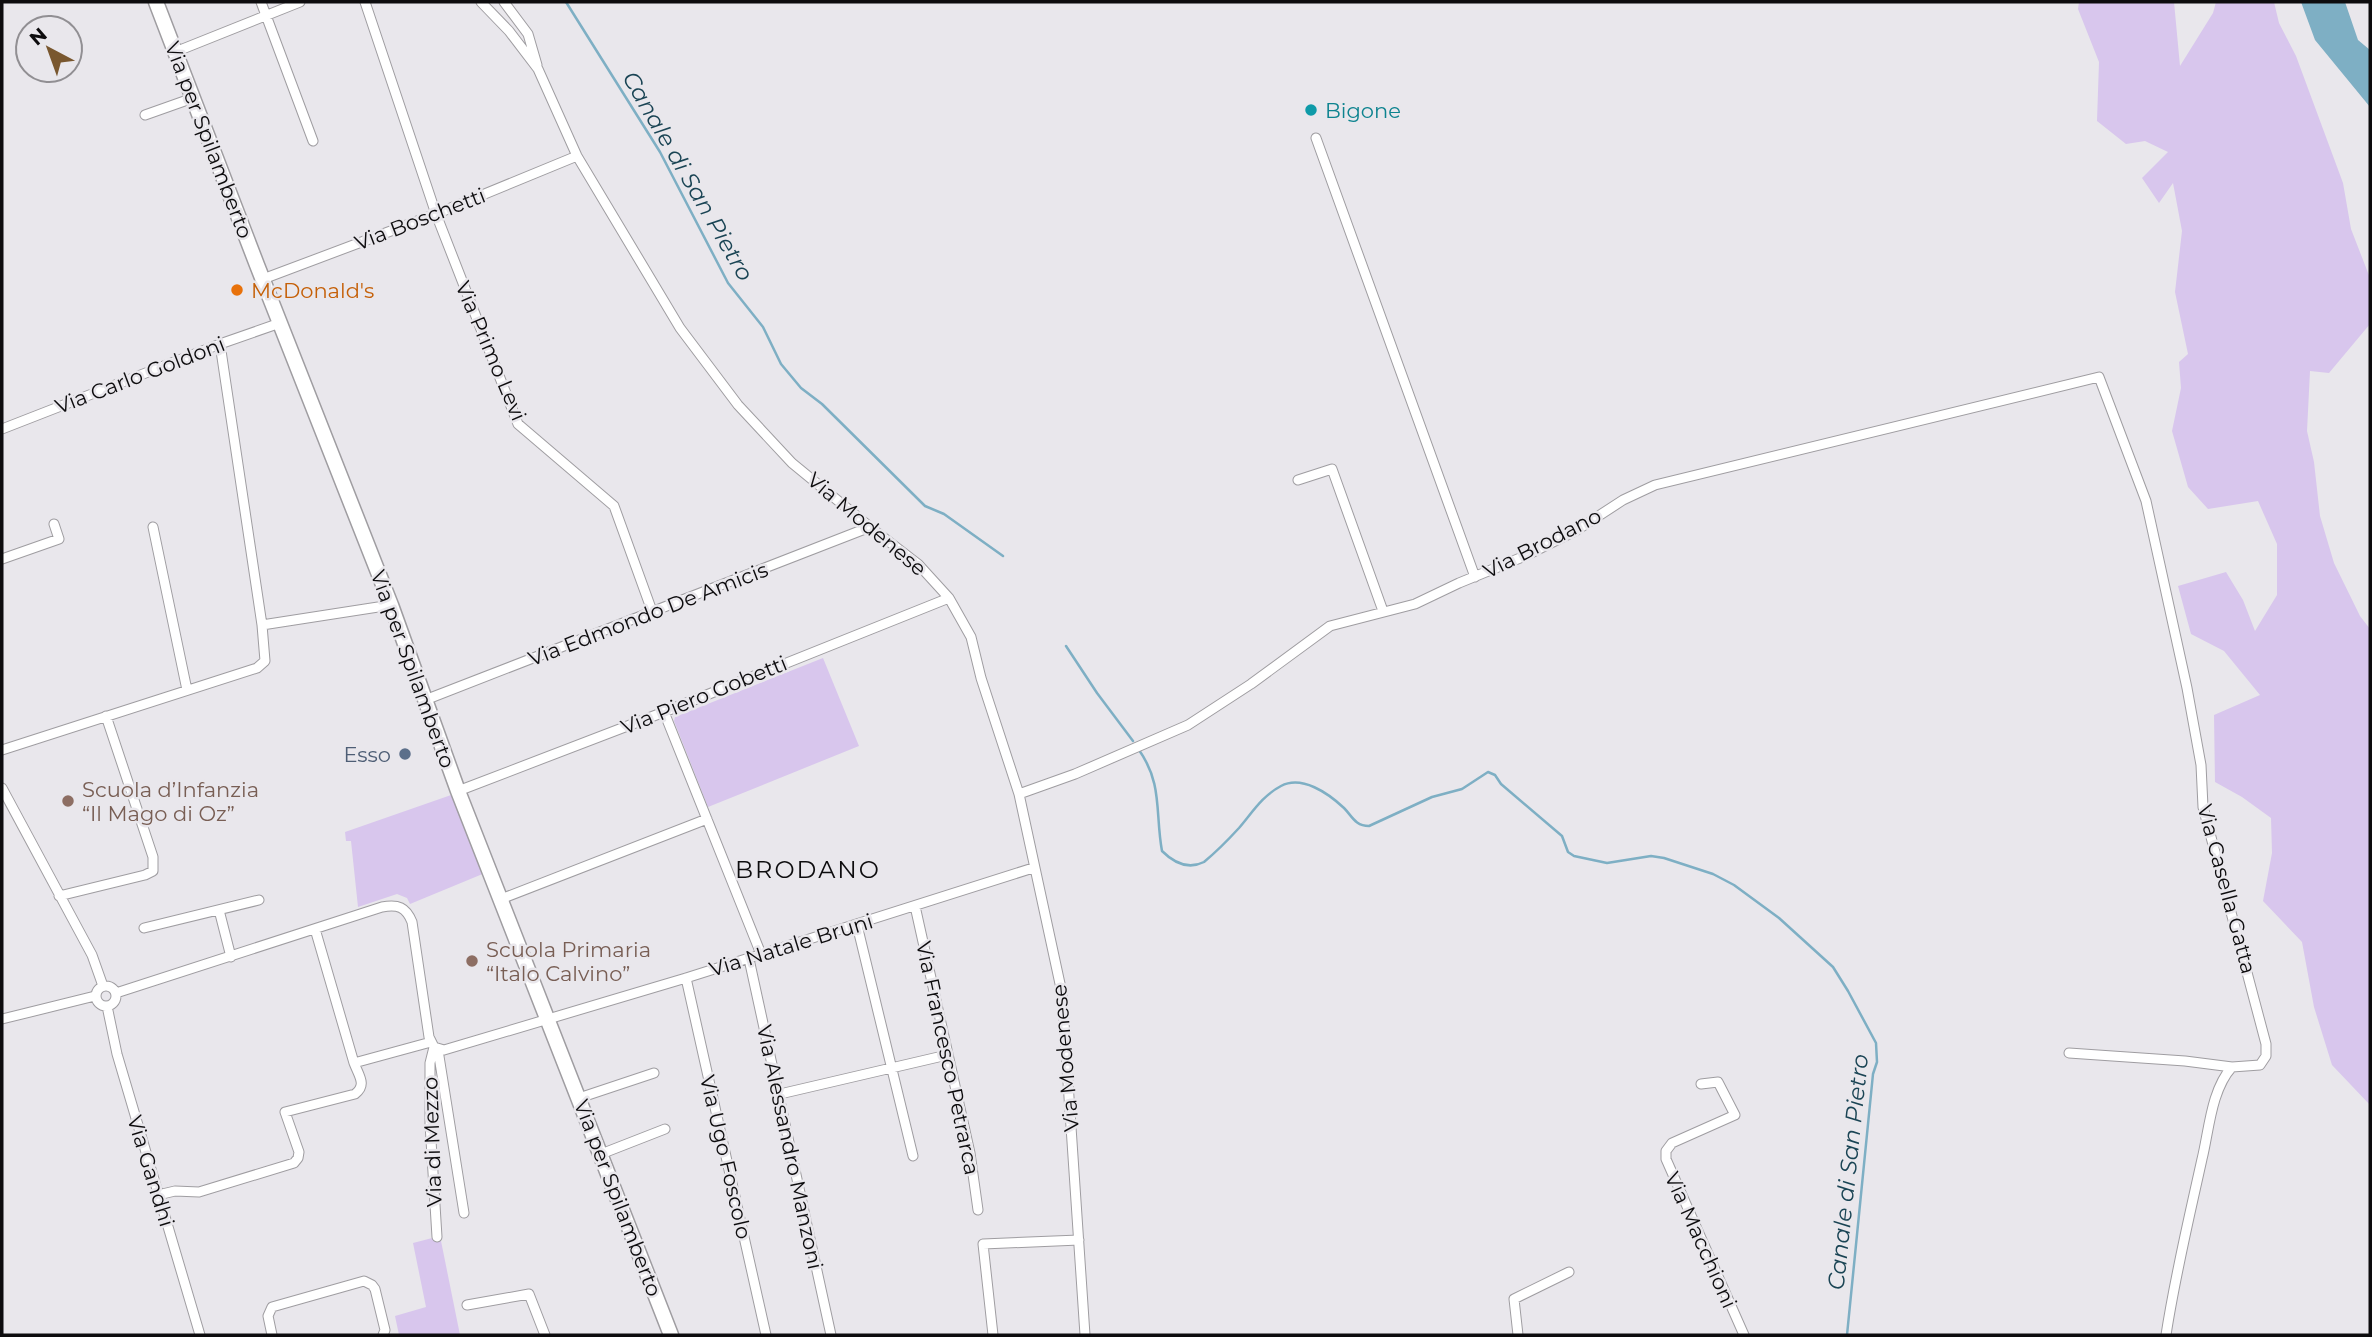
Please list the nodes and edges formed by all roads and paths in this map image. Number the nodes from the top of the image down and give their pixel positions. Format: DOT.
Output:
graph roads {
  1 [pos="156,2"];
  2 [pos="261,2"];
  3 [pos="300,2"];
  4 [pos="365,2"];
  5 [pos="481,2"];
  6 [pos="504,2"];
  7 [pos="266,15"];
  8 [pos="175,52"];
  9 [pos="538,69"];
  10 [pos="193,98"];
  11 [pos="145,115"];
  12 [pos="1316,138"];
  13 [pos="313,141"];
  14 [pos="577,156"];
  15 [pos="436,214"];
  16 [pos="263,279"];
  17 [pos="279,323"];
  18 [pos="219,344"];
  19 [pos="2099,377"];
  20 [pos="2,429"];
  21 [pos="1298,480"];
  22 [pos="54,524"];
  23 [pos="153,527"];
  24 [pos="870,527"];
  25 [pos="2,559"];
  26 [pos="1475,576"];
  27 [pos="949,598"];
  28 [pos="391,605"];
  29 [pos="652,611"];
  30 [pos="1384,611"];
  31 [pos="262,625"];
  32 [pos="187,690"];
  33 [pos="425,700"];
  34 [pos="664,712"];
  35 [pos="106,716"];
  36 [pos="2,750"];
  37 [pos="2,788"];
  38 [pos="458,791"];
  39 [pos="1019,794"];
  40 [pos="707,819"];
  41 [pos="1034,868"];
  42 [pos="60,896"];
  43 [pos="501,898"];
  44 [pos="259,900"];
  45 [pos="915,906"];
  46 [pos="219,910"];
  47 [pos="857,925"];
  48 [pos="144,928"];
  49 [pos="315,929"];
  50 [pos="761,954"];
  51 [pos="231,957"];
  52 [pos="749,959"];
  53 [pos="686,978"];
  54 [pos="103,986"];
  55 [pos="116,993"];
  56 [pos="95,996"];
  57 [pos="107,1006"];
  58 [pos="2,1019"];
  59 [pos="548,1020"];
  60 [pos="434,1046"];
  61 [pos="2069,1053"];
  62 [pos="947,1055"];
  63 [pos="354,1063"];
  64 [pos="891,1068"];
  65 [pos="2232,1068"];
  66 [pos="654,1073"];
  67 [pos="1701,1084"];
  68 [pos="780,1094"];
  69 [pos="579,1098"];
  70 [pos="665,1129"];
  71 [pos="601,1154"];
  72 [pos="914,1157"];
  73 [pos="159,1195"];
  74 [pos="978,1210"];
  75 [pos="464,1213"];
  76 [pos="437,1237"];
  77 [pos="1079,1240"];
  78 [pos="1569,1272"];
  79 [pos="467,1304"];
  80 [pos="200,1335"];
  81 [pos="272,1335"];
  82 [pos="383,1335"];
  83 [pos="545,1335"];
  84 [pos="671,1335"];
  85 [pos="766,1335"];
  86 [pos="831,1335"];
  87 [pos="993,1335"];
  88 [pos="1085,1335"];
  89 [pos="1518,1335"];
  90 [pos="1744,1335"];
  91 [pos="2166,1335"];
  1 -- 8 [label="main road, Via per Spilamberto"];
  2 -- 7 [label="street"];
  3 -- 7 [label="street"];
  4 -- 15 [label="street, Via Primo Levi"];
  5 -- 9 [label="street, Via Modenese"];
  6 -- 9 [label="street"];
  7 -- 8 [label="street"];
  7 -- 13 [label="street"];
  8 -- 10 [label="main road, Via per Spilamberto"];
  9 -- 14 [label="street, Via Modenese"];
  10 -- 11 [label="street"];
  10 -- 16 [label="main road, Via per Spilamberto"];
  12 -- 26 [label="street"];
  14 -- 15 [label="street, Via Boschetti"];
  14 -- 24 [label="street, Via Modenese"];
  15 -- 16 [label="street, Via Boschetti"];
  15 -- 29 [label="street, Via Primo Levi"];
  16 -- 17 [label="main road, Via per Spilamberto"];
  17 -- 18 [label="street, Via Carlo Goldoni"];
  17 -- 28 [label="main road, Via per Spilamberto"];
  18 -- 20 [label="street, Via Carlo Goldoni"];
  18 -- 31 [label="street"];
  19 -- 26 [label="street, Via Brodano"];
  19 -- 65 [label="street, Via Casella Gatta"];
  21 -- 30 [label="street"];
  22 -- 25 [label="street"];
  23 -- 32 [label="street"];
  24 -- 27 [label="street, Via Modenese"];
  24 -- 29 [label="street, Via Edmondo De Amicis"];
  26 -- 30 [label="street, Via Brodano"];
  27 -- 34 [label="street, Via Piero Gobetti"];
  27 -- 39 [label="street, Via Modenese"];
  28 -- 31 [label="street"];
  28 -- 33 [label="main road, Via per Spilamberto"];
  29 -- 33 [label="street, Via Edmondo De Amicis"];
  30 -- 39 [label="street, Via Brodano"];
  31 -- 32 [label="street"];
  32 -- 35 [label="street"];
  33 -- 38 [label="main road, Via per Spilamberto"];
  34 -- 38 [label="street, Via Piero Gobetti"];
  34 -- 40 [label="street"];
  35 -- 36 [label="street"];
  35 -- 42 [label="street"];
  37 -- 42 [label="street"];
  38 -- 43 [label="main road, Via per Spilamberto"];
  39 -- 41 [label="street, Via Modenese"];
  40 -- 43 [label="street"];
  40 -- 50 [label="street"];
  41 -- 45 [label="street, Via Natale Bruni"];
  41 -- 77 [label="street, Via Modenese"];
  42 -- 54 [label="street"];
  43 -- 59 [label="main road, Via per Spilamberto"];
  44 -- 46 [label="street"];
  45 -- 47 [label="street, Via Natale Bruni"];
  45 -- 62 [label="street, Via Francesco Petrarca"];
  46 -- 48 [label="street"];
  46 -- 51 [label="street"];
  47 -- 50 [label="street, Via Natale Bruni"];
  47 -- 64 [label="street"];
  49 -- 51 [label="street"];
  49 -- 60 [label="street"];
  49 -- 63 [label="street"];
  50 -- 52 [label="street, Via Natale Bruni"];
  51 -- 55 [label="street"];
  52 -- 53 [label="street, Via Natale Bruni"];
  52 -- 68 [label="street, Via Alessandro Manzoni"];
  53 -- 59 [label="street, Via Natale Bruni"];
  53 -- 85 [label="street, Via Ugo Foscolo"];
  54 -- 55 [label="street"];
  54 -- 56 [label="street"];
  55 -- 57 [label="street"];
  56 -- 57 [label="street"];
  56 -- 58 [label="street"];
  57 -- 73 [label="street, Via Gandhi"];
  59 -- 60 [label="street, Via Natale Bruni"];
  59 -- 69 [label="main road, Via per Spilamberto"];
  60 -- 63 [label="street, Via Natale Bruni"];
  60 -- 75 [label="street"];
  60 -- 76 [label="street, Via di Mezzo"];
  61 -- 65 [label="street"];
  62 -- 64 [label="street"];
  62 -- 74 [label="street, Via Francesco Petrarca"];
  63 -- 73 [label="street"];
  64 -- 68 [label="street"];
  64 -- 72 [label="street"];
  65 -- 91 [label="street"];
  66 -- 69 [label="street"];
  67 -- 90 [label="street, Via Macchioni"];
  68 -- 86 [label="street, Via Alessandro Manzoni"];
  69 -- 71 [label="main road, Via per Spilamberto"];
  70 -- 71 [label="street"];
  71 -- 84 [label="main road, Via per Spilamberto"];
  73 -- 80 [label="street, Via Gandhi"];
  77 -- 87 [label="street"];
  77 -- 88 [label="street, Via Modenese"];
  78 -- 89 [label="street"];
  79 -- 83 [label="street"];
  81 -- 82 [label="street"];
}
